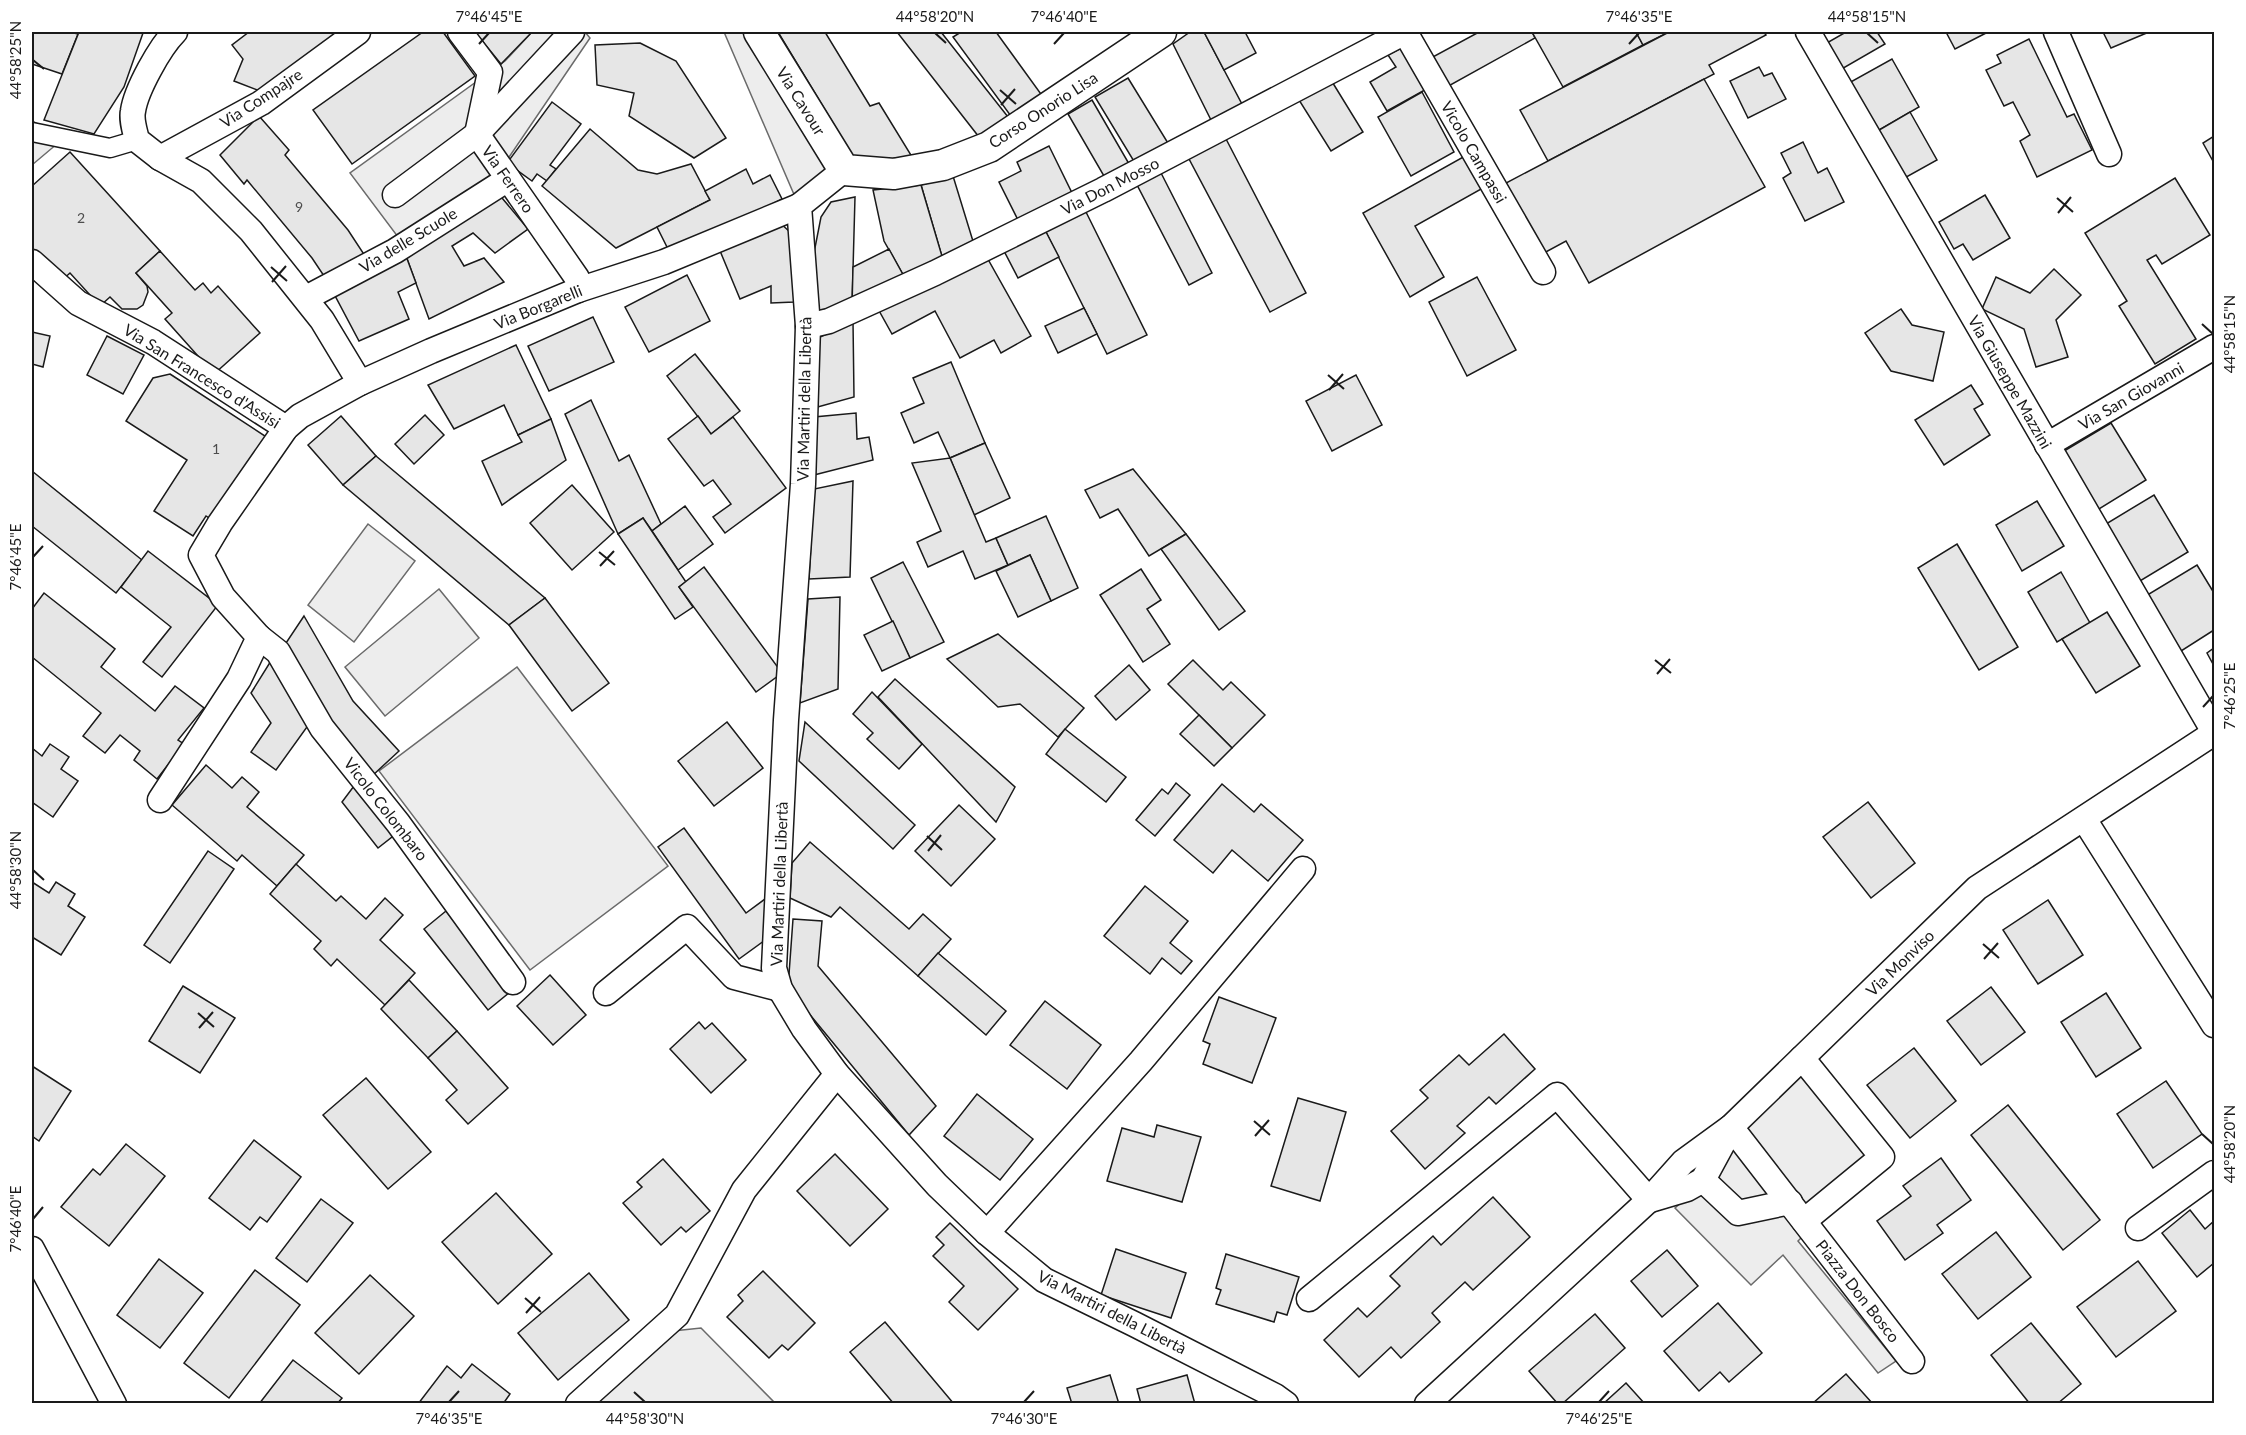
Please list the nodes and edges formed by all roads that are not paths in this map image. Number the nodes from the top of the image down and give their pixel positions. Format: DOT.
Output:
graph roads {
  1 [pos="358,32"];
  2 [pos="460,32"];
  3 [pos="572,32"];
  4 [pos="759,32"];
  5 [pos="1161,32"];
  6 [pos="1405,32"];
  7 [pos="1808,32"];
  8 [pos="2055,32"];
  9 [pos="166,34"];
  10 [pos="32,132"];
  11 [pos="477,134"];
  12 [pos="136,140"];
  13 [pos="2109,154"];
  14 [pos="160,159"];
  15 [pos="844,170"];
  16 [pos="508,179"];
  17 [pos="395,195"];
  18 [pos="800,206"];
  19 [pos="32,262"];
  20 [pos="1543,272"];
  21 [pos="578,290"];
  22 [pos="306,298"];
  23 [pos="808,326"];
  24 [pos="2214,347"];
  25 [pos="360,383"];
  26 [pos="286,429"];
  27 [pos="2047,445"];
  28 [pos="259,637"];
  29 [pos="2214,733"];
  30 [pos="160,800"];
  31 [pos="2084,819"];
  32 [pos="1303,869"];
  33 [pos="513,982"];
  34 [pos="780,989"];
  35 [pos="606,993"];
  36 [pos="2214,1025"];
  37 [pos="1802,1058"];
  38 [pos="837,1074"];
  39 [pos="1731,1127"];
  40 [pos="2214,1173"];
  41 [pos="1704,1180"];
  42 [pos="1649,1200"];
  43 [pos="1797,1211"];
  44 [pos="2138,1228"];
  45 [pos="987,1233"];
  46 [pos="32,1249"];
  47 [pos="1309,1299"];
  48 [pos="1912,1361"];
  49 [pos="114,1404"];
  50 [pos="578,1404"];
  51 [pos="1286,1404"];
  52 [pos="1427,1404"];
  1 -- 14 [label="street, Via Compajre"];
  2 -- 11 [label="street, Via Ferrero"];
  3 -- 11 [label="street"];
  4 -- 15 [label="street, Via Cavour"];
  5 -- 15 [label="street, Corso Onorio Lisa"];
  6 -- 20 [label="street, Vicolo Campassi"];
  6 -- 23 [label="street, Via Don Mosso"];
  7 -- 27 [label="street, Via Giuseppe Mazzini"];
  8 -- 13 [label="street"];
  9 -- 12 [label="street"];
  10 -- 12 [label="street"];
  11 -- 16 [label="street, Via Ferrero"];
  11 -- 17 [label="street"];
  12 -- 14 [label="street"];
  14 -- 22 [label="street"];
  15 -- 18 [label="street"];
  16 -- 21 [label="street, Via Ferrero"];
  16 -- 22 [label="street, Via delle Scuole"];
  18 -- 21 [label="street, Via Borgarelli"];
  18 -- 23 [label="street, Via Martiri della Libertà"];
  19 -- 26 [label="street, Via San Francesco d'Assisi"];
  21 -- 25 [label="street, Via Borgarelli"];
  22 -- 25 [label="street"];
  23 -- 34 [label="street, Via Martiri della Libertà"];
  24 -- 27 [label="street, Via San Giovanni"];
  25 -- 26 [label="street, Via Borgarelli"];
  26 -- 28 [label="street, Vicolo Colombaro"];
  27 -- 29 [label="street, Via Giuseppe Mazzini"];
  28 -- 30 [label="street"];
  28 -- 33 [label="street, Vicolo Colombaro"];
  29 -- 31 [label="street, Via Monviso"];
  31 -- 36 [label="street"];
  31 -- 37 [label="street, Via Monviso"];
  32 -- 45 [label="street"];
  34 -- 35 [label="street"];
  34 -- 38 [label="street, Via Martiri della Libertà"];
  37 -- 39 [label="street, Via Monviso"];
  37 -- 43 [label="street"];
  38 -- 45 [label="street, Via Martiri della Libertà"];
  38 -- 50 [label="street"];
  39 -- 41 [label="street"];
  39 -- 42 [label="street"];
  39 -- 43 [label="street, Piazza Don Bosco"];
  40 -- 44 [label="street"];
  41 -- 42 [label="street"];
  41 -- 43 [label="street"];
  42 -- 47 [label="street"];
  42 -- 52 [label="street"];
  43 -- 48 [label="street, Piazza Don Bosco"];
  45 -- 51 [label="street, Via Martiri della Libertà"];
  46 -- 49 [label="street"];
}
